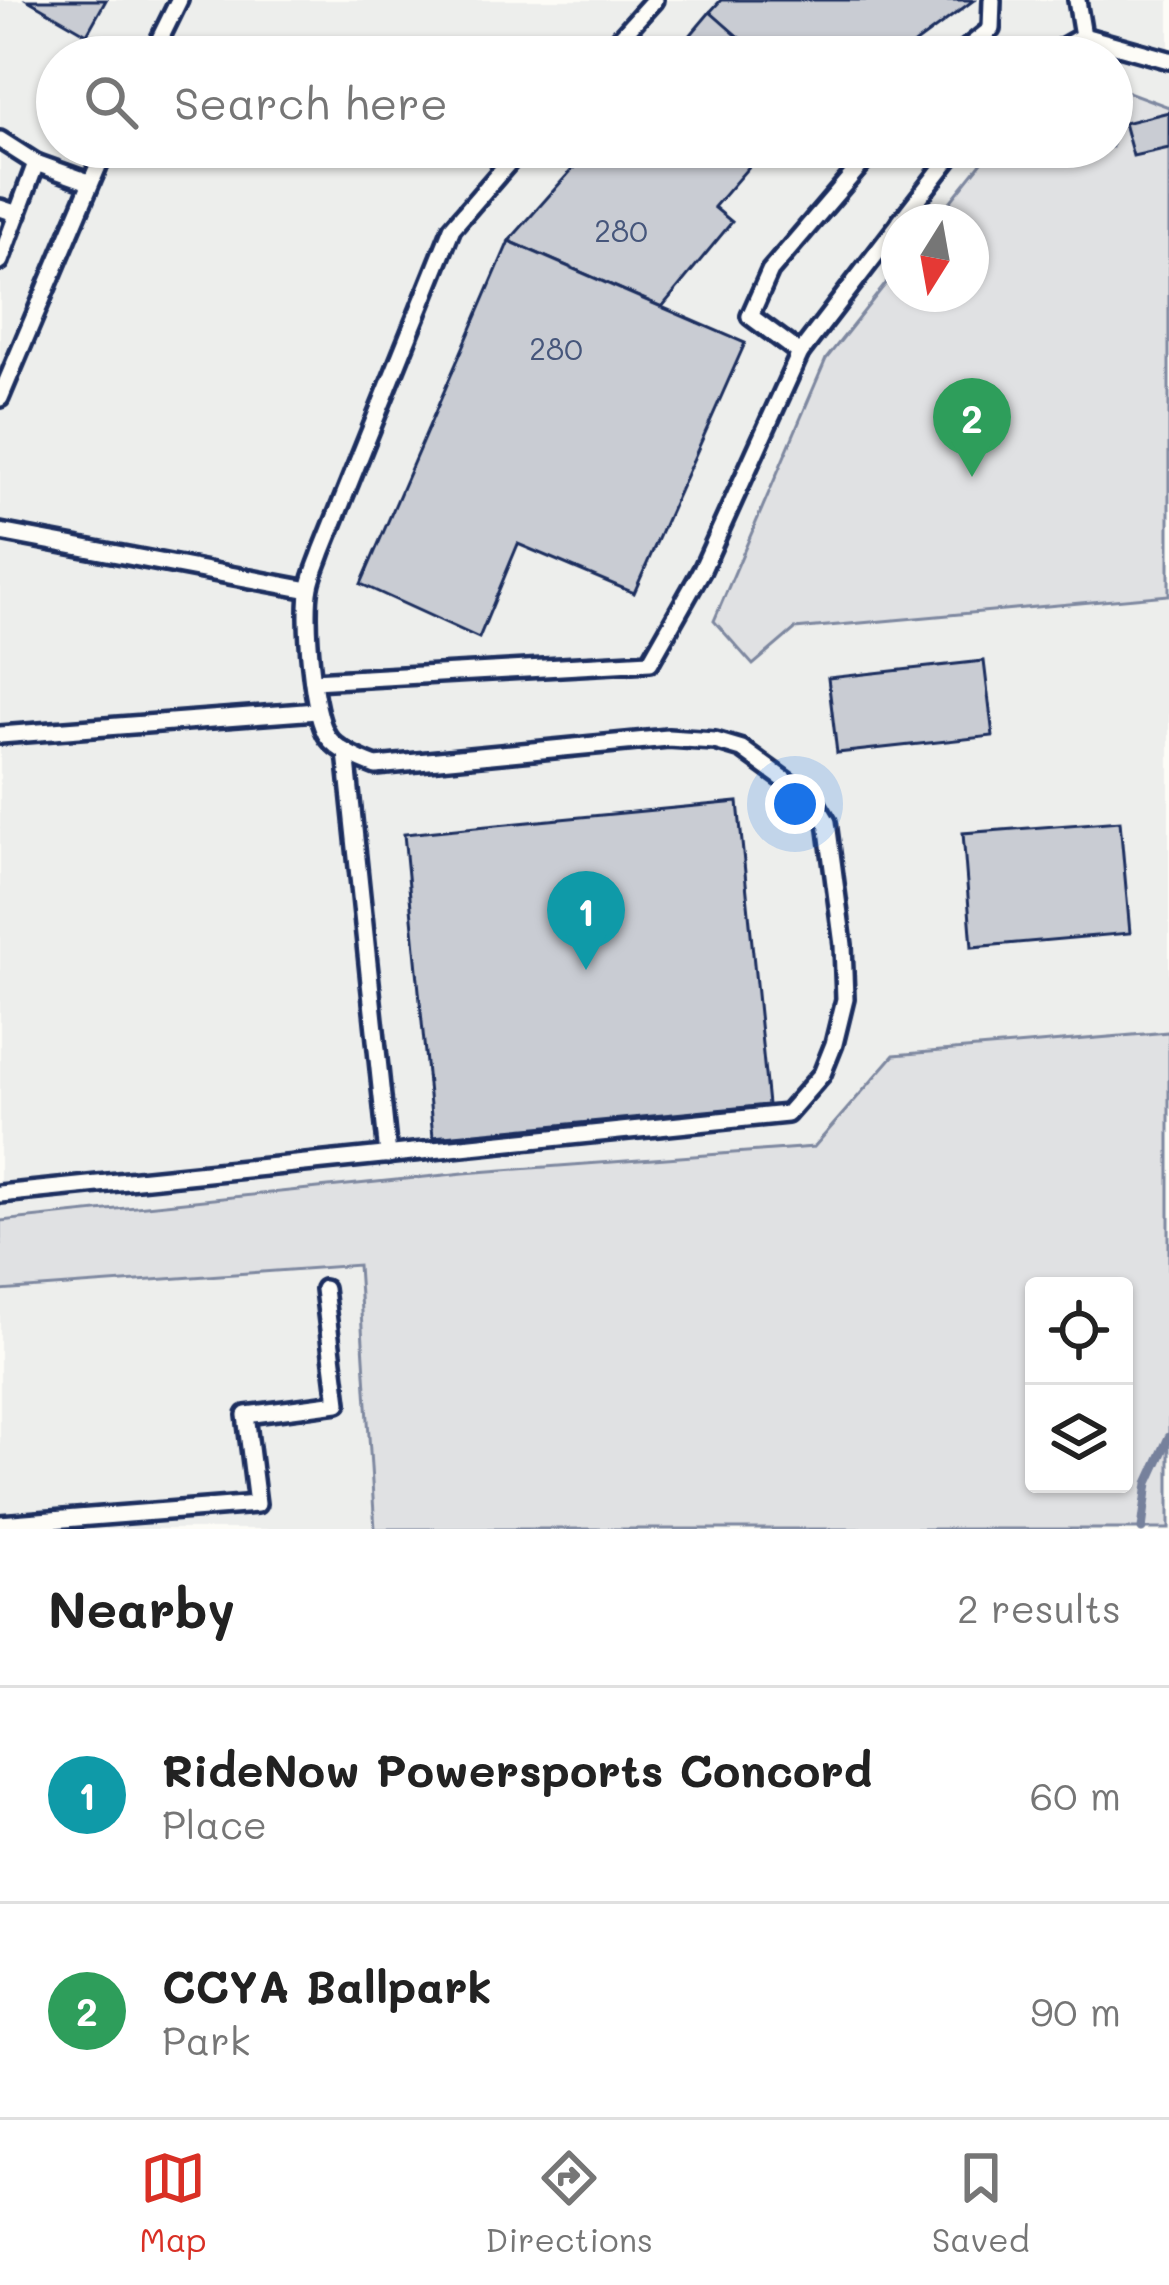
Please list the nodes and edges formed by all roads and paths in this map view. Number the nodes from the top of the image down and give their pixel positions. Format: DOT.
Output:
graph roads {
  1 [pos="179,0"];
  2 [pos="654,0"];
  3 [pos="992,0"];
  4 [pos="1077,0"];
  5 [pos="1083,35"];
  6 [pos="161,36"];
  7 [pos="622,36"];
  8 [pos="982,36"];
  9 [pos="1086,36"];
  10 [pos="1133,50"];
  11 [pos="1169,60"];
  12 [pos="0,140"];
  13 [pos="36,163"];
  14 [pos="50,168"];
  15 [pos="96,168"];
  16 [pos="504,168"];
  17 [pos="858,168"];
  18 [pos="942,168"];
  19 [pos="89,182"];
  20 [pos="914,204"];
  21 [pos="0,208"];
  22 [pos="18,214"];
  23 [pos="881,248"];
  24 [pos="0,261"];
  25 [pos="800,353"];
  26 [pos="0,395"];
  27 [pos="0,532"];
  28 [pos="309,590"];
  29 [pos="313,681"];
  30 [pos="317,711"];
  31 [pos="0,735"];
  32 [pos="346,752"];
  33 [pos="388,1155"];
  34 [pos="0,1194"];
  35 [pos="324,1289"];
  36 [pos="0,1524"];
  1 -- 6 [label="lane"];
  2 -- 7 [label="lane"];
  3 -- 8 [label="lane"];
  4 -- 5 [label="lane"];
  5 -- 9 [label="lane"];
  10 -- 11 [label="lane"];
  12 -- 13 [label="lane"];
  13 -- 22 [label="lane"];
  14 -- 19 [label="lane"];
  15 -- 19 [label="lane"];
  16 -- 28 [label="lane"];
  17 -- 25 [label="lane"];
  18 -- 20 [label="lane"];
  19 -- 26 [label="lane"];
  21 -- 22 [label="lane"];
  22 -- 24 [label="lane"];
  23 -- 25 [label="lane"];
  25 -- 29 [label="lane"];
  27 -- 28 [label="lane"];
  28 -- 29 [label="lane"];
  29 -- 30 [label="lane"];
  30 -- 31 [label="lane"];
  30 -- 32 [label="lane"];
  32 -- 33 [label="lane"];
  32 -- 33 [label="lane"];
  33 -- 34 [label="lane"];
  35 -- 36 [label="lane"];
}
